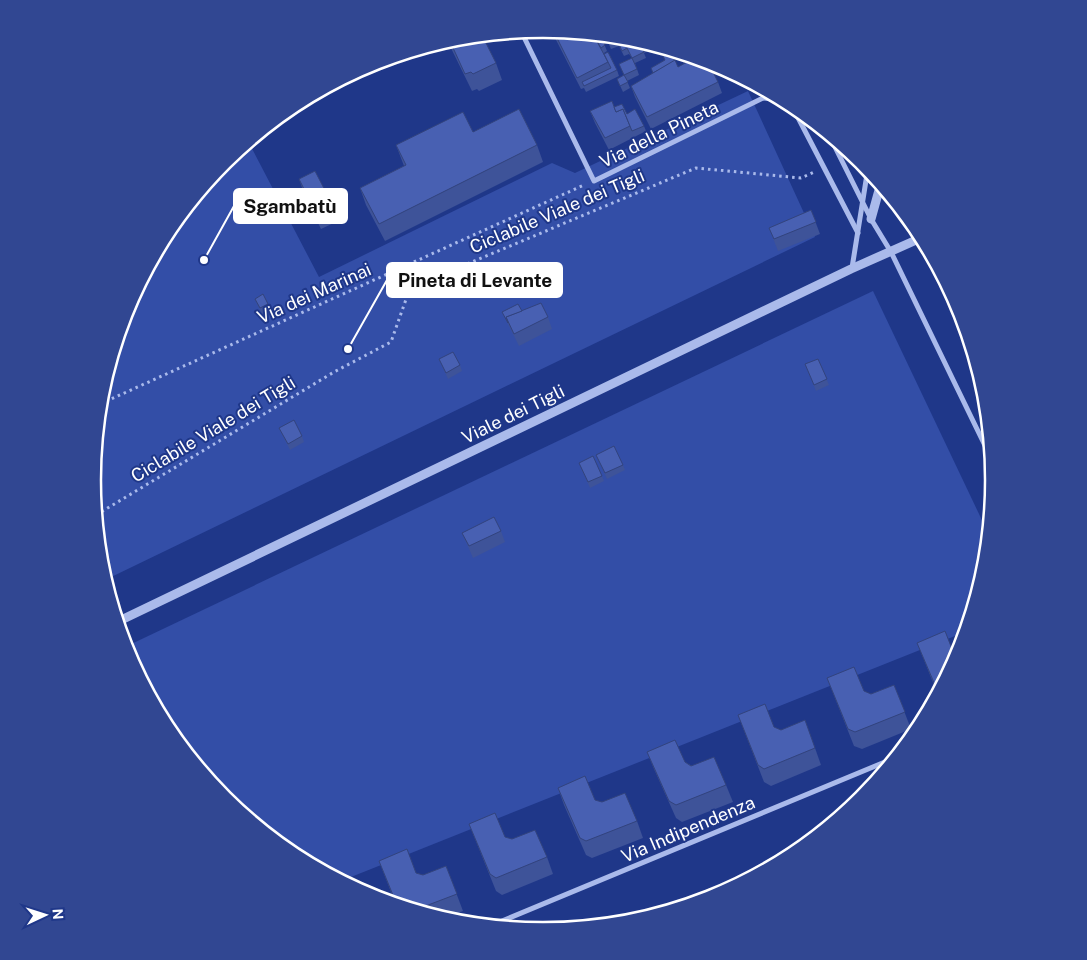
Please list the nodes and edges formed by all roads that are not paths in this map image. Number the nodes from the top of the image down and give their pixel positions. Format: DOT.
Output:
graph roads {
  1 [pos="524,38"];
  2 [pos="764,98"];
  3 [pos="767,98"];
  4 [pos="798,119"];
  5 [pos="835,147"];
  6 [pos="866,178"];
  7 [pos="878,191"];
  8 [pos="862,201"];
  9 [pos="871,219"];
  10 [pos="858,233"];
  11 [pos="915,241"];
  12 [pos="891,252"];
  13 [pos="852,268"];
  14 [pos="984,444"];
  15 [pos="123,619"];
  16 [pos="884,762"];
  17 [pos="503,921"];
  1 -- 2 [label="street, Via della Pineta"];
  2 -- 3 [label="street"];
  4 -- 10 [label="street"];
  5 -- 8 [label="street"];
  6 -- 8 [label="street"];
  7 -- 9 [label="street"];
  8 -- 9 [label="street"];
  8 -- 10 [label="street"];
  9 -- 12 [label="street"];
  10 -- 13 [label="street"];
  11 -- 12 [label="street, Viale dei Tigli"];
  12 -- 13 [label="street, Viale dei Tigli"];
  12 -- 14 [label="street"];
  13 -- 15 [label="street, Viale dei Tigli"];
  16 -- 17 [label="street, Via Indipendenza"];
}
